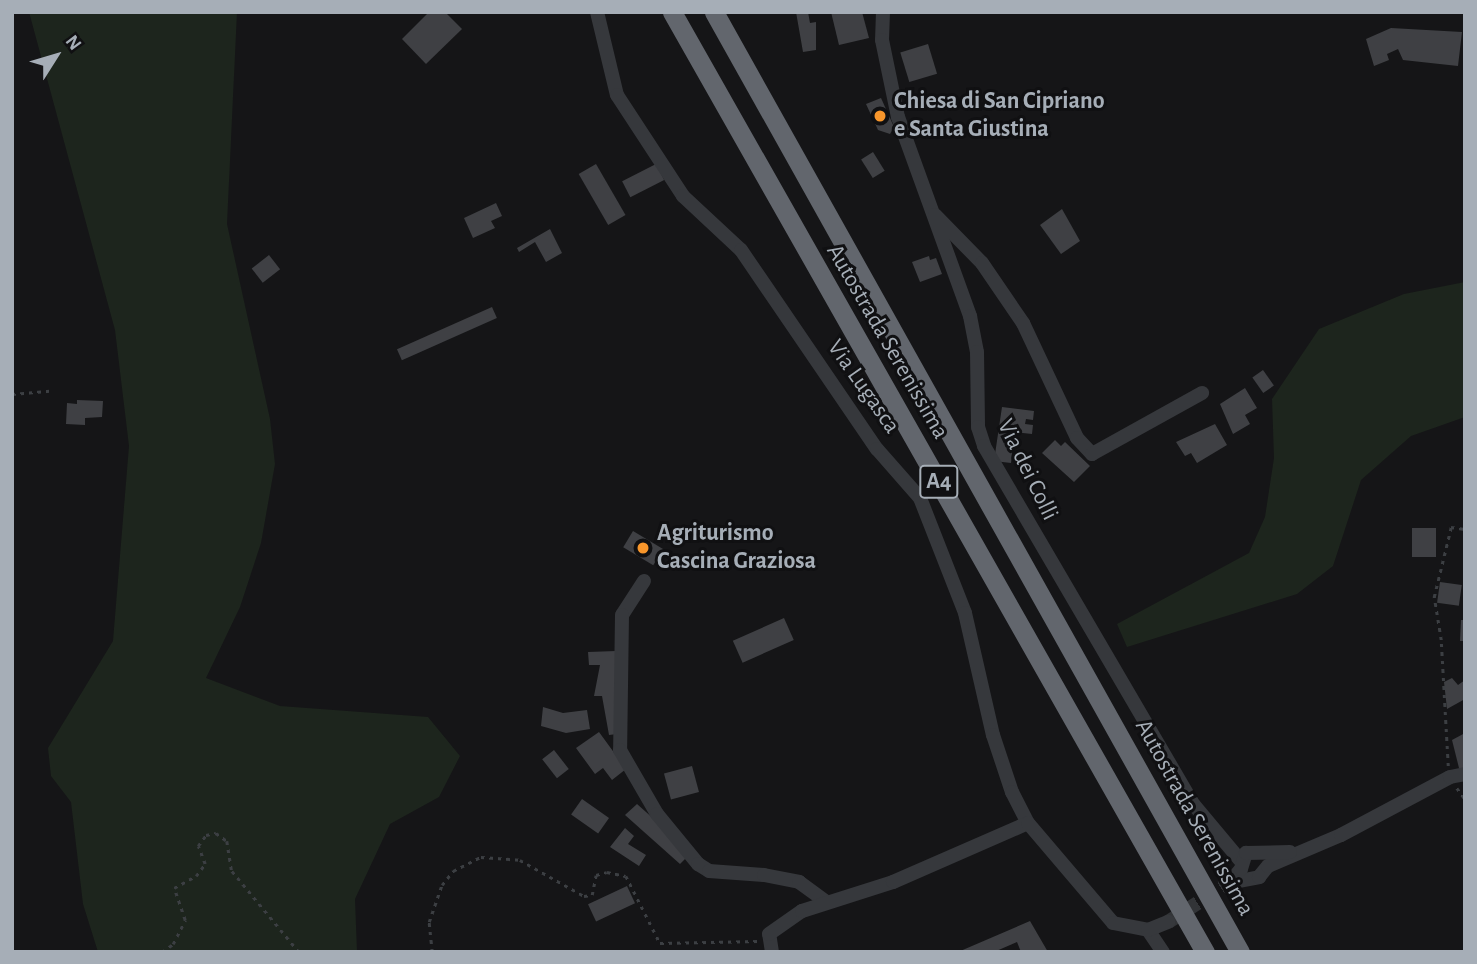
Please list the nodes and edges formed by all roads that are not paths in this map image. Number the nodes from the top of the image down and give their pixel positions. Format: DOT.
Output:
graph roads {
  1 [pos="597,12"];
  2 [pos="673,12"];
  3 [pos="714,12"];
  4 [pos="883,12"];
  5 [pos="932,211"];
  6 [pos="1202,393"];
  7 [pos="644,581"];
  8 [pos="1465,774"];
  9 [pos="1028,823"];
  10 [pos="825,901"];
  11 [pos="1168,922"];
  12 [pos="1148,930"];
  13 [pos="771,945"];
  14 [pos="1163,952"];
  15 [pos="1205,952"];
  16 [pos="1240,952"];
  1 -- 9 [label="street, Via Lugasca"];
  2 -- 15 [label="highway, Autostrada Serenissima / A4"];
  3 -- 16 [label="highway, Autostrada Serenissima / A4"];
  4 -- 5 [label="street, Via dei Colli"];
  5 -- 6 [label="street"];
  5 -- 8 [label="street, Via dei Colli"];
  7 -- 10 [label="street"];
  9 -- 10 [label="street"];
  9 -- 12 [label="street, Via Lugasca"];
  10 -- 13 [label="street"];
  11 -- 12 [label="street"];
  12 -- 14 [label="street"];
}
